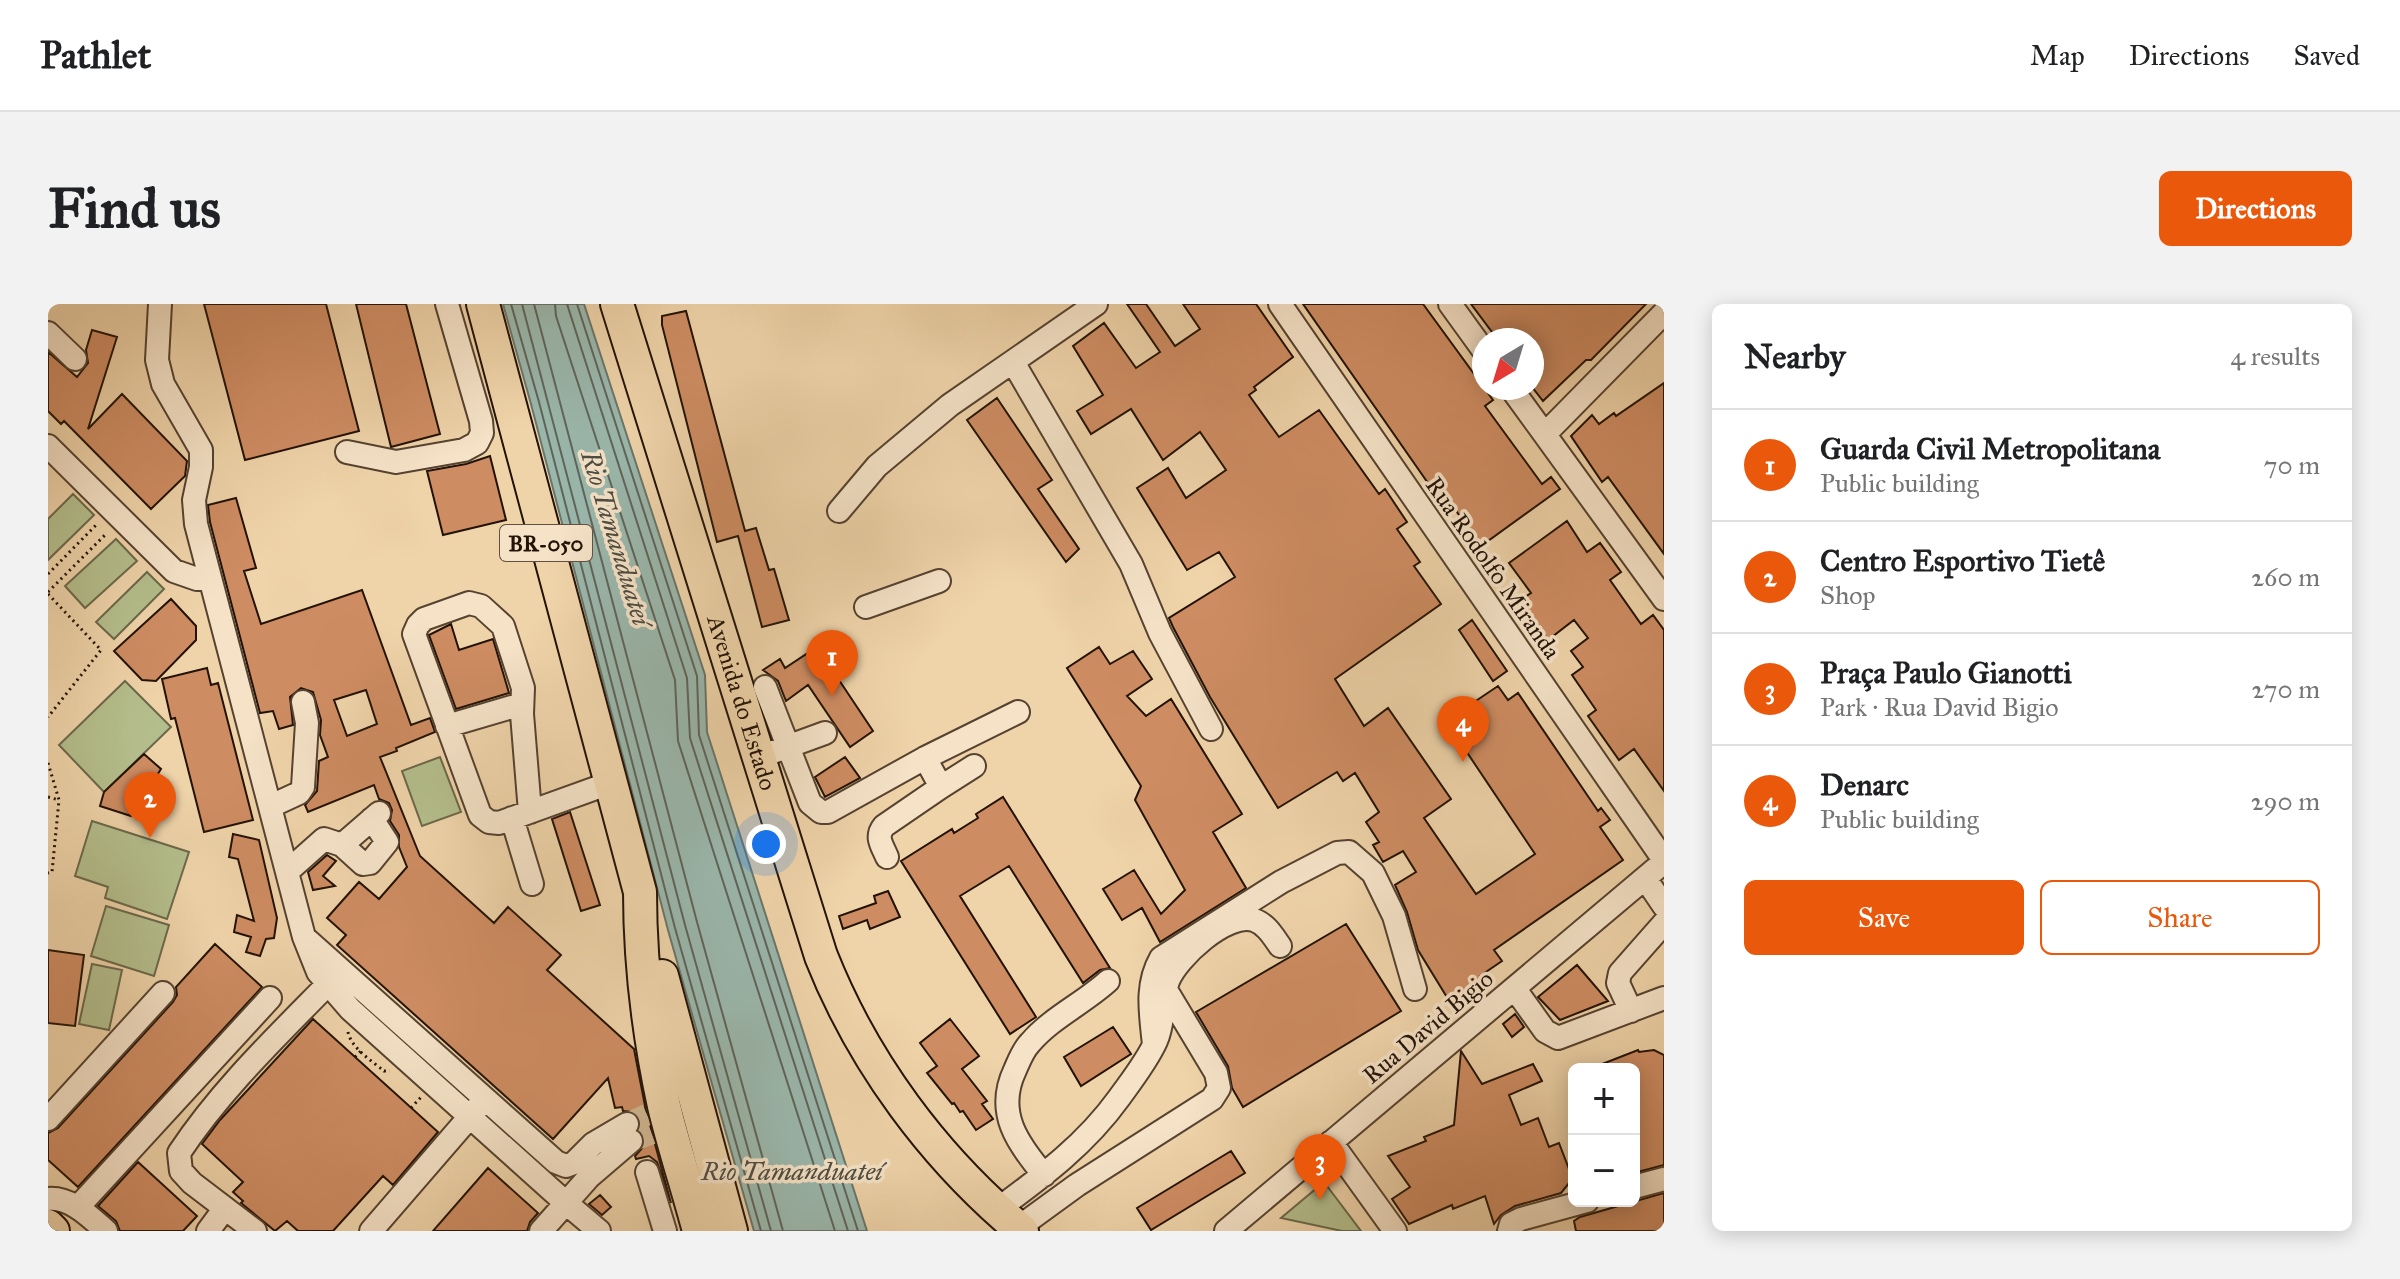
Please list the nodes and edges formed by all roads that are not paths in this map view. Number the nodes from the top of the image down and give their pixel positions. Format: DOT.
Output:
graph roads {
  1 [pos="160,304"];
  2 [pos="447,304"];
  3 [pos="483,304"];
  4 [pos="617,304"];
  5 [pos="1096,304"];
  6 [pos="1280,304"];
  7 [pos="1450,304"];
  8 [pos="1664,313"];
  9 [pos="48,333"];
  10 [pos="1472,334"];
  11 [pos="75,359"];
  12 [pos="1013,362"];
  13 [pos="1520,400"];
  14 [pos="1545,434"];
  15 [pos="48,446"];
  16 [pos="347,452"];
  17 [pos="839,511"];
  18 [pos="209,579"];
  19 [pos="939,581"];
  20 [pos="1660,585"];
  21 [pos="866,607"];
  22 [pos="765,687"];
  23 [pos="303,702"];
  24 [pos="522,704"];
  25 [pos="1018,712"];
  26 [pos="447,726"];
  27 [pos="1211,729"];
  28 [pos="825,733"];
  29 [pos="773,752"];
  30 [pos="925,758"];
  31 [pos="974,766"];
  32 [pos="610,783"];
  33 [pos="941,787"];
  34 [pos="271,806"];
  35 [pos="521,815"];
  36 [pos="342,845"];
  37 [pos="887,857"];
  38 [pos="1664,861"];
  39 [pos="288,871"];
  40 [pos="1645,878"];
  41 [pos="532,884"];
  42 [pos="640,892"];
  43 [pos="1664,906"];
  44 [pos="1664,923"];
  45 [pos="304,937"];
  46 [pos="1280,946"];
  47 [pos="1108,981"];
  48 [pos="327,985"];
  49 [pos="1415,989"];
  50 [pos="1515,989"];
  51 [pos="1166,990"];
  52 [pos="163,993"];
  53 [pos="270,998"];
  54 [pos="1664,998"];
  55 [pos="1631,1011"];
  56 [pos="1154,1045"];
  57 [pos="485,1099"];
  58 [pos="468,1116"];
  59 [pos="48,1119"];
  60 [pos="1331,1142"];
  61 [pos="647,1172"];
  62 [pos="1044,1175"];
  63 [pos="1664,1179"];
  64 [pos="1640,1185"];
  65 [pos="48,1199"];
  66 [pos="566,1203"];
  67 [pos="1568,1206"];
  68 [pos="78,1207"];
  69 [pos="225,1208"];
  70 [pos="1015,1225"];
  71 [pos="48,1226"];
  72 [pos="53,1231"];
  73 [pos="106,1231"];
  74 [pos="208,1231"];
  75 [pos="255,1231"];
  76 [pos="371,1231"];
  77 [pos="541,1231"];
  78 [pos="599,1231"];
  79 [pos="665,1231"];
  80 [pos="699,1231"];
  81 [pos="731,1231"];
  82 [pos="1226,1231"];
  83 [pos="1395,1231"];
  84 [pos="1509,1231"];
  1 -- 18 [label="street"];
  2 -- 16 [label="street"];
  3 -- 32 [label="highway, BR-050"];
  4 -- 29 [label="highway, Avenida do Estado"];
  5 -- 12 [label="street"];
  6 -- 38 [label="street, Rua Rodolfo Miranda"];
  7 -- 10 [label="street"];
  8 -- 14 [label="street"];
  9 -- 11 [label="street"];
  12 -- 17 [label="street"];
  12 -- 27 [label="street"];
  13 -- 14 [label="street"];
  14 -- 20 [label="street"];
  15 -- 18 [label="street"];
  18 -- 34 [label="street"];
  19 -- 21 [label="street"];
  22 -- 29 [label="street"];
  23 -- 34 [label="street"];
  24 -- 26 [label="street"];
  24 -- 26 [label="street"];
  24 -- 35 [label="street"];
  25 -- 30 [label="street"];
  26 -- 35 [label="street"];
  28 -- 29 [label="street"];
  29 -- 30 [label="street"];
  29 -- 70 [label="highway, Avenida do Estado"];
  30 -- 33 [label="street"];
  31 -- 33 [label="street"];
  32 -- 35 [label="street"];
  32 -- 42 [label="highway, BR-050"];
  33 -- 37 [label="street"];
  34 -- 39 [label="street"];
  35 -- 41 [label="street"];
  36 -- 36 [label="street"];
  36 -- 39 [label="street"];
  38 -- 40 [label="street, Rua David Bigio"];
  39 -- 45 [label="street"];
  40 -- 43 [label="street"];
  40 -- 50 [label="street, Rua David Bigio"];
  42 -- 80 [label="highway"];
  42 -- 81 [label="highway, BR-050"];
  44 -- 55 [label="street"];
  45 -- 48 [label="street"];
  45 -- 57 [label="street"];
  46 -- 51 [label="street"];
  47 -- 62 [label="street"];
  48 -- 58 [label="street"];
  48 -- 69 [label="street"];
  49 -- 56 [label="street"];
  50 -- 55 [label="street"];
  50 -- 60 [label="street, Rua David Bigio"];
  51 -- 56 [label="street"];
  51 -- 70 [label="street"];
  52 -- 59 [label="street"];
  53 -- 68 [label="street"];
  54 -- 55 [label="street"];
  56 -- 62 [label="street"];
  57 -- 58 [label="street"];
  57 -- 66 [label="street"];
  58 -- 66 [label="street"];
  58 -- 76 [label="street"];
  60 -- 82 [label="street, Rua David Bigio"];
  60 -- 83 [label="street"];
  61 -- 79 [label="street"];
  62 -- 70 [label="street"];
  63 -- 64 [label="street"];
  65 -- 68 [label="street"];
  66 -- 77 [label="street"];
  66 -- 78 [label="street"];
  67 -- 84 [label="street"];
  68 -- 73 [label="street"];
  69 -- 74 [label="street"];
  69 -- 75 [label="street"];
  71 -- 72 [label="highway"];
}
